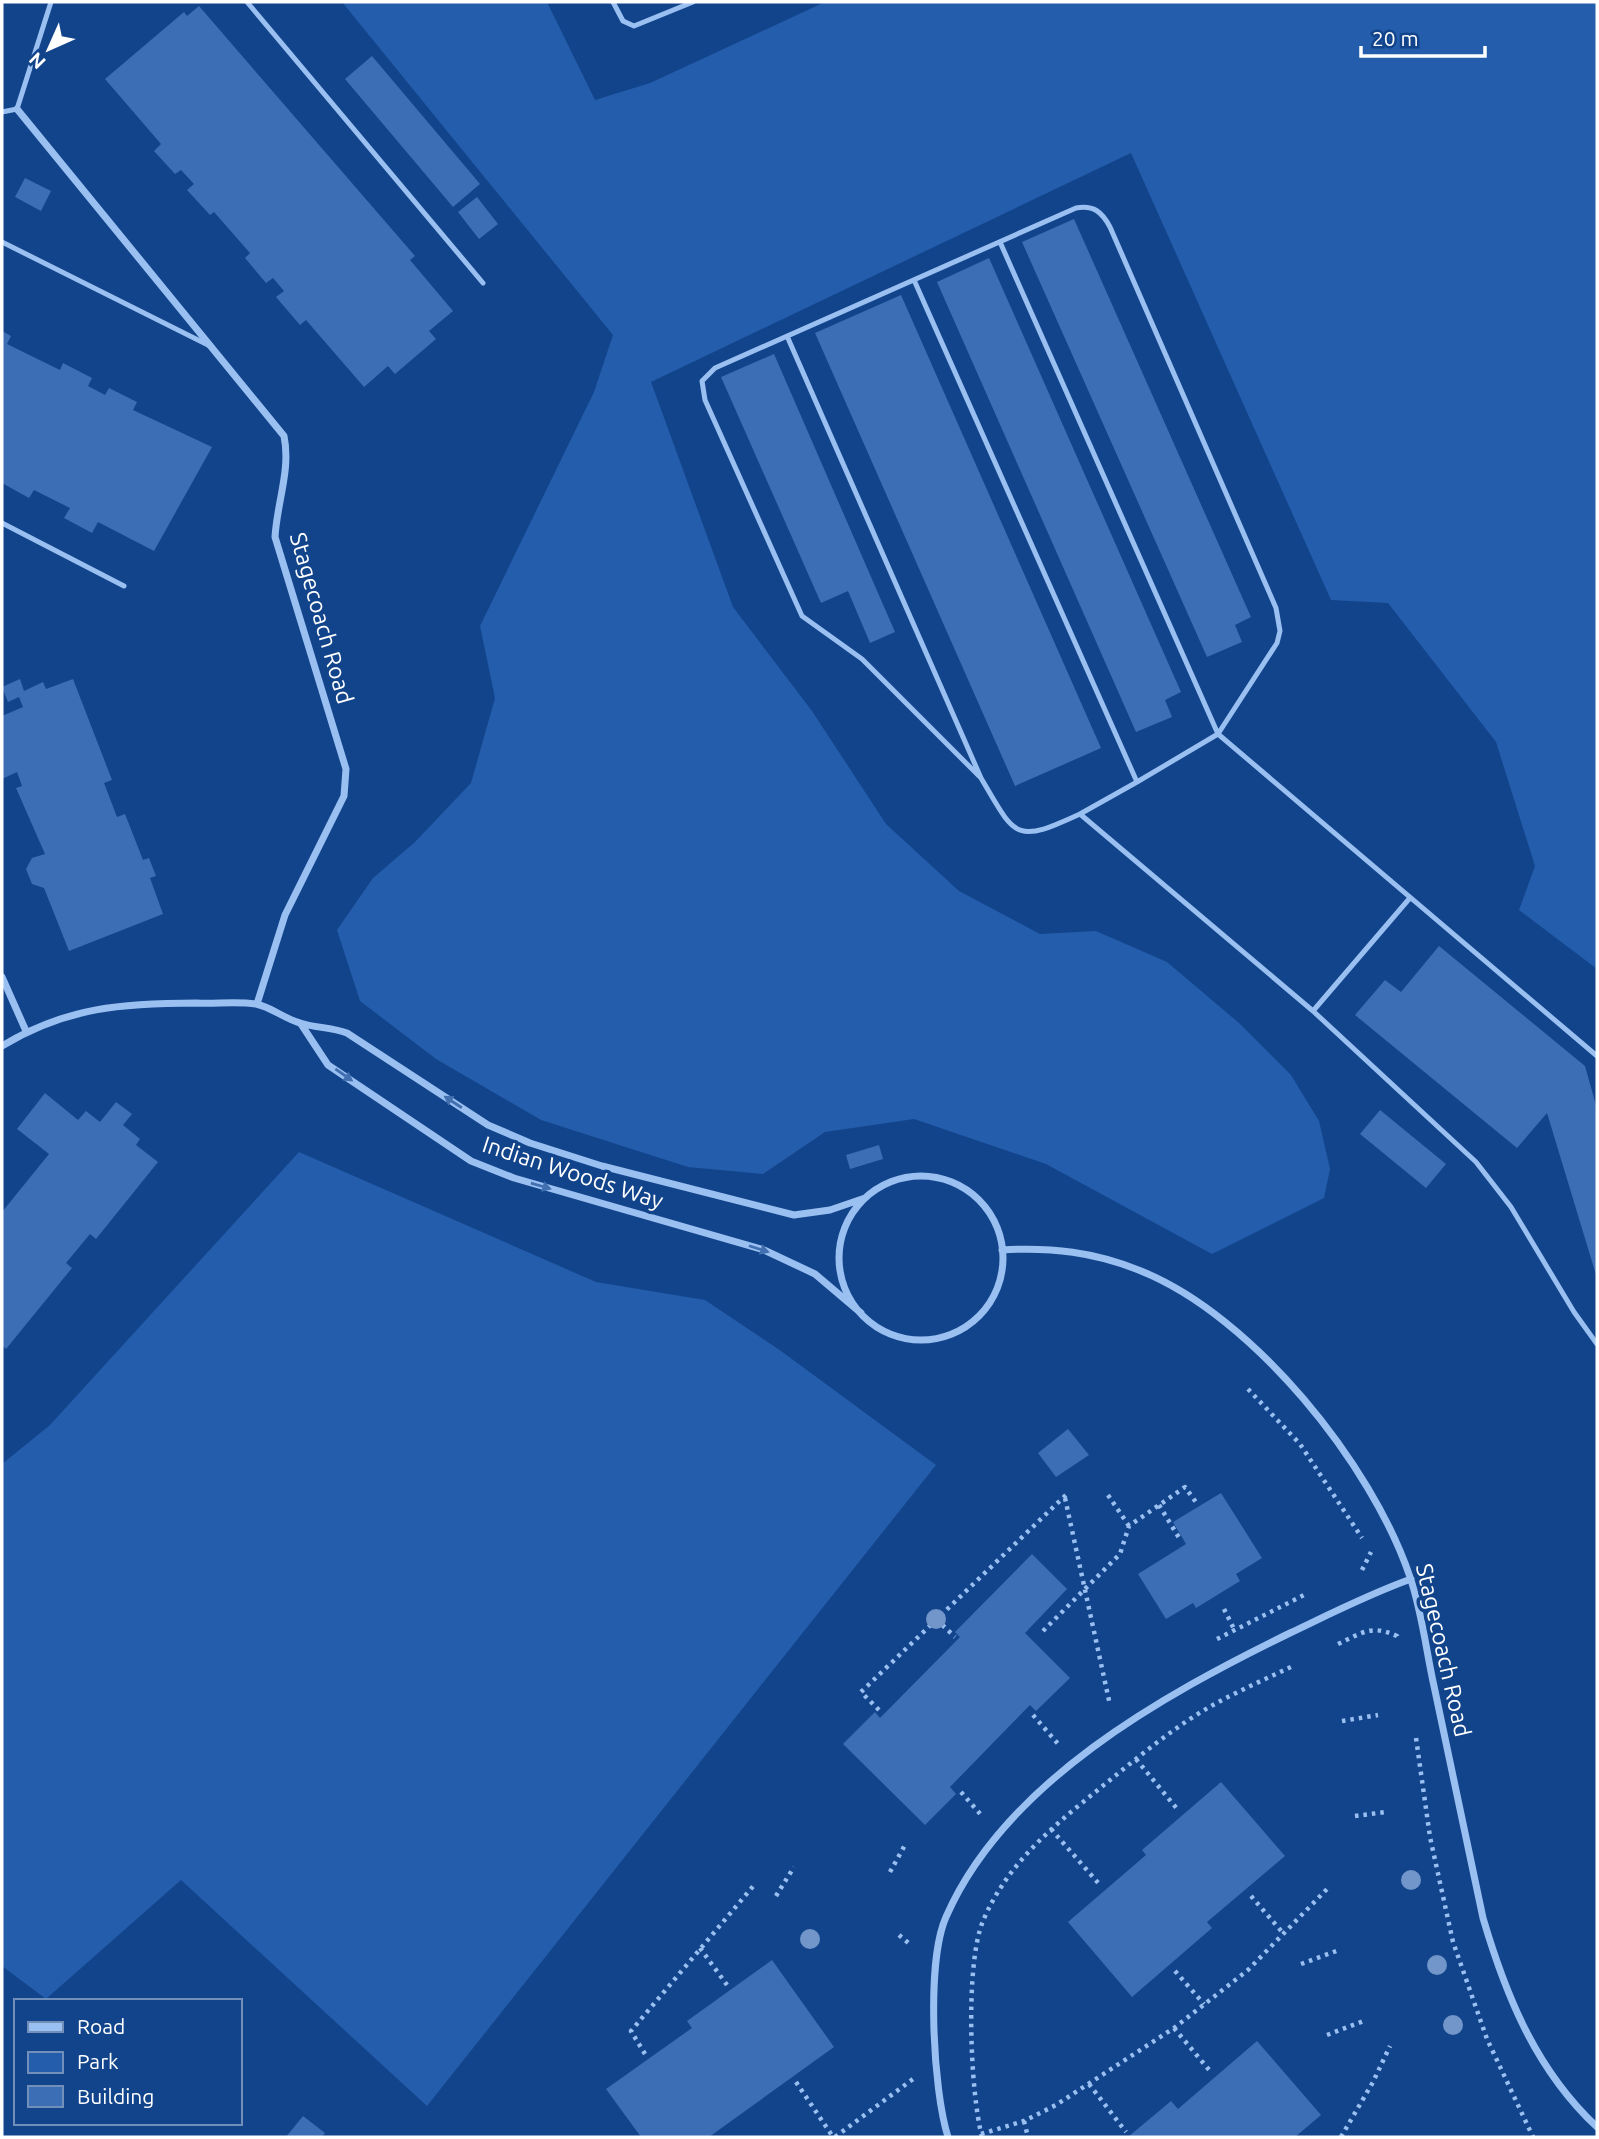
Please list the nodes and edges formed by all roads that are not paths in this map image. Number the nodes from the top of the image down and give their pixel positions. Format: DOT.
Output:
graph roads {
  1 [pos="51,2"];
  2 [pos="247,2"];
  3 [pos="613,2"];
  4 [pos="693,2"];
  5 [pos="17,109"];
  6 [pos="2,112"];
  7 [pos="2,242"];
  8 [pos="1000,242"];
  9 [pos="914,280"];
  10 [pos="483,283"];
  11 [pos="788,336"];
  12 [pos="216,349"];
  13 [pos="2,523"];
  14 [pos="124,586"];
  15 [pos="1218,734"];
  16 [pos="981,778"];
  17 [pos="1137,782"];
  18 [pos="1080,814"];
  19 [pos="1409,899"];
  20 [pos="2,977"];
  21 [pos="257,1004"];
  22 [pos="1313,1011"];
  23 [pos="301,1024"];
  24 [pos="26,1031"];
  25 [pos="2,1046"];
  26 [pos="1597,1056"];
  27 [pos="865,1198"];
  28 [pos="1002,1250"];
  29 [pos="861,1313"];
  30 [pos="1597,1344"];
  31 [pos="1411,1578"];
  32 [pos="1597,2127"];
  33 [pos="948,2137"];
  1 -- 5 [label="lane"];
  2 -- 10 [label="lane"];
  3 -- 4 [label="lane"];
  5 -- 6 [label="lane"];
  5 -- 12 [label="street, Stagecoach Road"];
  7 -- 12 [label="lane"];
  8 -- 9 [label="lane"];
  8 -- 15 [label="lane"];
  8 -- 15 [label="lane"];
  9 -- 11 [label="lane"];
  9 -- 17 [label="lane"];
  11 -- 16 [label="lane"];
  11 -- 16 [label="lane"];
  12 -- 21 [label="street, Stagecoach Road"];
  13 -- 14 [label="lane"];
  15 -- 17 [label="lane"];
  15 -- 19 [label="lane"];
  16 -- 18 [label="lane"];
  17 -- 18 [label="lane"];
  18 -- 22 [label="lane"];
  19 -- 22 [label="lane"];
  19 -- 26 [label="lane"];
  20 -- 24 [label="street"];
  21 -- 23 [label="street, Indian Woods Way"];
  21 -- 24 [label="street, Indian Woods Way"];
  22 -- 30 [label="lane"];
  27 -- 23 [label="street, Indian Woods Way, one-way"];
  23 -- 29 [label="street, Indian Woods Way, one-way"];
  24 -- 25 [label="street, Indian Woods Way"];
  27 -- 28 [label="street"];
  27 -- 29 [label="street"];
  28 -- 29 [label="street"];
  28 -- 31 [label="street, Stagecoach Road"];
  31 -- 32 [label="street, Stagecoach Road"];
  31 -- 33 [label="street"];
}
